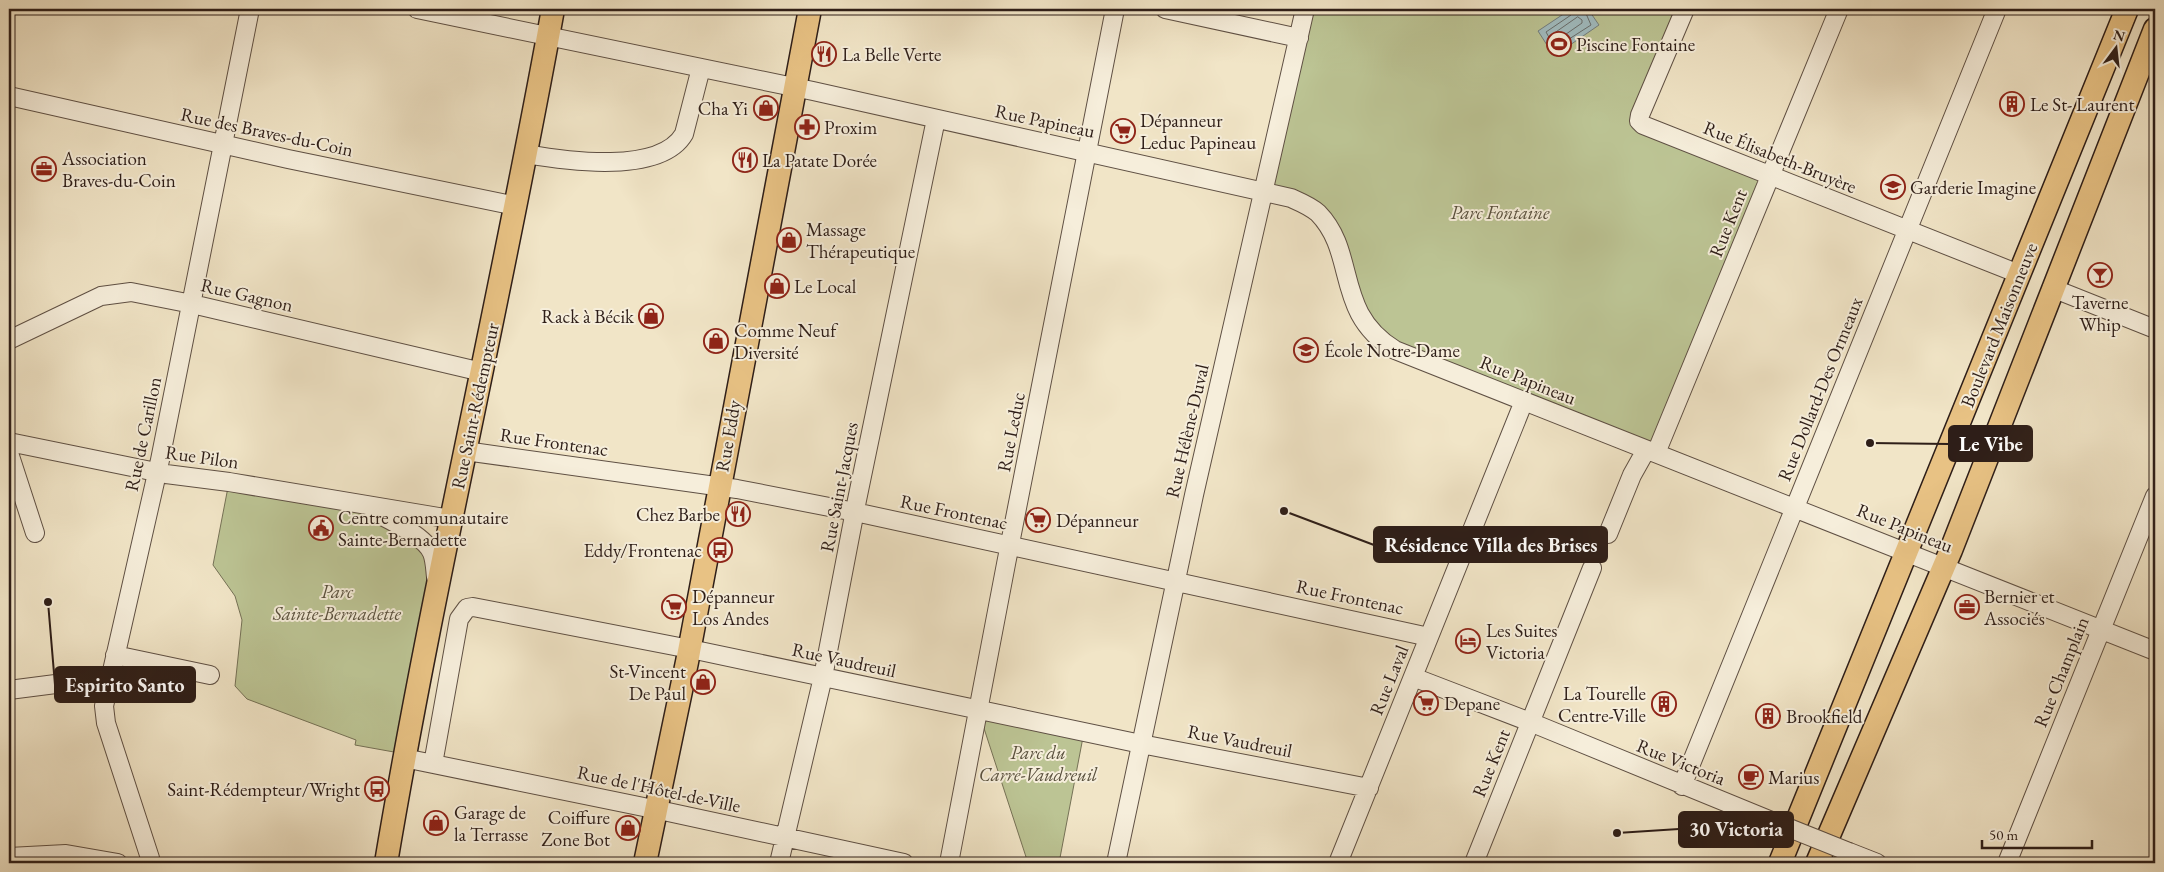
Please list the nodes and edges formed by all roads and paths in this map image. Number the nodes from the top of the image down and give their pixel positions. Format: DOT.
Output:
graph roads {
  1 [pos="250,9"];
  2 [pos="417,9"];
  3 [pos="553,9"];
  4 [pos="810,9"];
  5 [pos="1116,9"];
  6 [pos="1165,9"];
  7 [pos="1306,9"];
  8 [pos="1686,9"];
  9 [pos="1839,9"];
  10 [pos="1997,9"];
  11 [pos="2127,9"];
  12 [pos="2155,29"];
  13 [pos="548,36"];
  14 [pos="1299,38"];
  15 [pos="701,68"];
  16 [pos="794,88"];
  17 [pos="9,96"];
  18 [pos="936,119"];
  19 [pos="222,144"];
  20 [pos="1087,152"];
  21 [pos="526,154"];
  22 [pos="1770,175"];
  23 [pos="1264,190"];
  24 [pos="516,206"];
  25 [pos="1907,230"];
  26 [pos="2020,274"];
  27 [pos="2052,288"];
  28 [pos="192,304"];
  29 [pos="2155,329"];
  30 [pos="9,340"];
  31 [pos="482,372"];
  32 [pos="1524,401"];
  33 [pos="9,442"];
  34 [pos="465,451"];
  35 [pos="1651,452"];
  36 [pos="9,453"];
  37 [pos="157,472"];
  38 [pos="719,486"];
  39 [pos="2155,496"];
  40 [pos="360,505"];
  41 [pos="1795,508"];
  42 [pos="855,512"];
  43 [pos="451,519"];
  44 [pos="35,533"];
  45 [pos="1608,534"];
  46 [pos="1010,546"];
  47 [pos="1908,553"];
  48 [pos="1944,567"];
  49 [pos="1592,568"];
  50 [pos="1175,581"];
  51 [pos="437,591"];
  52 [pos="2102,629"];
  53 [pos="1430,636"];
  54 [pos="689,649"];
  55 [pos="2155,651"];
  56 [pos="115,655"];
  57 [pos="210,675"];
  58 [pos="110,677"];
  59 [pos="823,677"];
  60 [pos="1413,677"];
  61 [pos="9,690"];
  62 [pos="978,710"];
  63 [pos="1530,722"];
  64 [pos="1142,744"];
  65 [pos="404,758"];
  66 [pos="433,764"];
  67 [pos="1682,786"];
  68 [pos="1369,788"];
  69 [pos="656,809"];
  70 [pos="785,837"];
  71 [pos="9,857"];
  72 [pos="118,863"];
  73 [pos="148,863"];
  74 [pos="386,863"];
  75 [pos="645,863"];
  76 [pos="779,863"];
  77 [pos="904,863"];
  78 [pos="950,863"];
  79 [pos="1116,863"];
  80 [pos="1338,863"];
  81 [pos="1474,863"];
  82 [pos="1780,863"];
  83 [pos="1817,863"];
  84 [pos="1877,863"];
  85 [pos="2007,863"];
  1 -- 19 [label="street, Rue de Carillon"];
  2 -- 13 [label="street, Rue Papineau"];
  3 -- 13 [label="main road, Rue Saint-Rédempteur"];
  4 -- 16 [label="main road, Rue Eddy"];
  5 -- 20 [label="street, Rue Leduc"];
  6 -- 14 [label="street"];
  7 -- 14 [label="street, Rue Hélène-Duval"];
  8 -- 22 [label="street, Rue Élisabeth-Bruyère"];
  9 -- 22 [label="street, Rue Kent"];
  10 -- 25 [label="street, Rue Dollard-Des Ormeaux"];
  11 -- 26 [label="main road, Boulevard Maisonneuve"];
  12 -- 27 [label="main road, Boulevard Maisonneuve"];
  13 -- 15 [label="street, Rue Papineau"];
  13 -- 21 [label="main road, Rue Saint-Rédempteur"];
  14 -- 23 [label="street, Rue Hélène-Duval"];
  15 -- 16 [label="street, Rue Papineau"];
  15 -- 21 [label="street"];
  16 -- 18 [label="street, Rue Papineau"];
  16 -- 38 [label="main road, Rue Eddy"];
  17 -- 19 [label="street, Rue des Braves-du-Coin"];
  18 -- 20 [label="street, Rue Papineau"];
  18 -- 42 [label="street, Rue Saint-Jacques"];
  19 -- 24 [label="street, Rue des Braves-du-Coin"];
  19 -- 28 [label="street, Rue de Carillon"];
  20 -- 23 [label="street, Rue Papineau"];
  20 -- 46 [label="street, Rue Leduc"];
  21 -- 24 [label="main road, Rue Saint-Rédempteur"];
  22 -- 25 [label="street, Rue Élisabeth-Bruyère"];
  22 -- 35 [label="street, Rue Kent"];
  23 -- 32 [label="street, Rue Papineau"];
  23 -- 50 [label="street, Rue Hélène-Duval"];
  24 -- 31 [label="main road, Rue Saint-Rédempteur"];
  25 -- 26 [label="street, Rue Élisabeth-Bruyère"];
  25 -- 41 [label="street, Rue Dollard-Des Ormeaux"];
  26 -- 47 [label="main road, Boulevard Maisonneuve"];
  27 -- 29 [label="street"];
  27 -- 48 [label="main road, Boulevard Maisonneuve"];
  28 -- 30 [label="street, Rue Gagnon"];
  28 -- 31 [label="street, Rue Gagnon"];
  28 -- 37 [label="street, Rue de Carillon"];
  31 -- 34 [label="main road, Rue Saint-Rédempteur"];
  32 -- 35 [label="street, Rue Papineau"];
  32 -- 53 [label="street, Rue Laval"];
  33 -- 37 [label="street, Rue Pilon"];
  34 -- 38 [label="street, Rue Frontenac"];
  34 -- 43 [label="main road, Rue Saint-Rédempteur"];
  35 -- 41 [label="street, Rue Papineau"];
  35 -- 45 [label="street, Rue Kent"];
  36 -- 44 [label="street"];
  37 -- 40 [label="street, Rue Pilon"];
  37 -- 56 [label="street, Rue de Carillon"];
  38 -- 42 [label="street, Rue Frontenac"];
  38 -- 54 [label="main road, Rue Eddy"];
  39 -- 52 [label="street, Rue Champlain"];
  40 -- 43 [label="street, Rue Pilon"];
  40 -- 51 [label="street, Rue Pilon"];
  41 -- 47 [label="street, Rue Papineau"];
  41 -- 67 [label="street, Rue Dollard-Des Ormeaux"];
  42 -- 46 [label="street, Rue Frontenac"];
  42 -- 59 [label="street, Rue Saint-Jacques"];
  43 -- 51 [label="main road, Rue Saint-Rédempteur"];
  46 -- 50 [label="street, Rue Frontenac"];
  46 -- 62 [label="street, Rue Leduc"];
  47 -- 48 [label="street, Rue Papineau"];
  47 -- 82 [label="main road, Boulevard Maisonneuve"];
  48 -- 52 [label="street, Rue Papineau"];
  48 -- 83 [label="main road, Boulevard Maisonneuve"];
  49 -- 63 [label="street, Rue Kent"];
  50 -- 53 [label="street, Rue Frontenac"];
  50 -- 64 [label="street, Rue Hélène-Duval"];
  51 -- 65 [label="main road, Rue Saint-Rédempteur"];
  52 -- 55 [label="street, Rue Papineau"];
  52 -- 85 [label="street, Rue Champlain"];
  53 -- 60 [label="street, Rue Laval"];
  54 -- 59 [label="street, Rue Vaudreuil"];
  54 -- 66 [label="street, Rue Vaudreuil"];
  54 -- 69 [label="main road, Rue Eddy"];
  56 -- 57 [label="street"];
  56 -- 58 [label="street, Rue de Carillon"];
  58 -- 61 [label="street"];
  58 -- 73 [label="street, Rue de Carillon"];
  59 -- 62 [label="street, Rue Vaudreuil"];
  59 -- 70 [label="street, Rue Saint-Jacques"];
  60 -- 63 [label="street, Rue Victoria"];
  60 -- 68 [label="street, Rue Laval"];
  62 -- 64 [label="street, Rue Vaudreuil"];
  62 -- 78 [label="street, Rue Leduc"];
  63 -- 67 [label="street, Rue Victoria"];
  63 -- 81 [label="street, Rue Kent"];
  64 -- 68 [label="street, Rue Vaudreuil"];
  64 -- 79 [label="street, Rue Hélène-Duval"];
  65 -- 66 [label="street, Rue de l'Hôtel-de-Ville"];
  65 -- 74 [label="main road, Rue Saint-Rédempteur"];
  66 -- 69 [label="street, Rue de l'Hôtel-de-Ville"];
  67 -- 84 [label="street, Rue Victoria, bridge"];
  68 -- 80 [label="street, Rue Laval"];
  69 -- 70 [label="street, Rue de l'Hôtel-de-Ville"];
  69 -- 75 [label="main road, Rue Eddy"];
  70 -- 76 [label="street, Rue Saint-Jacques"];
  70 -- 77 [label="street, Rue de l'Hôtel-de-Ville"];
  71 -- 72 [label="street"];
}
